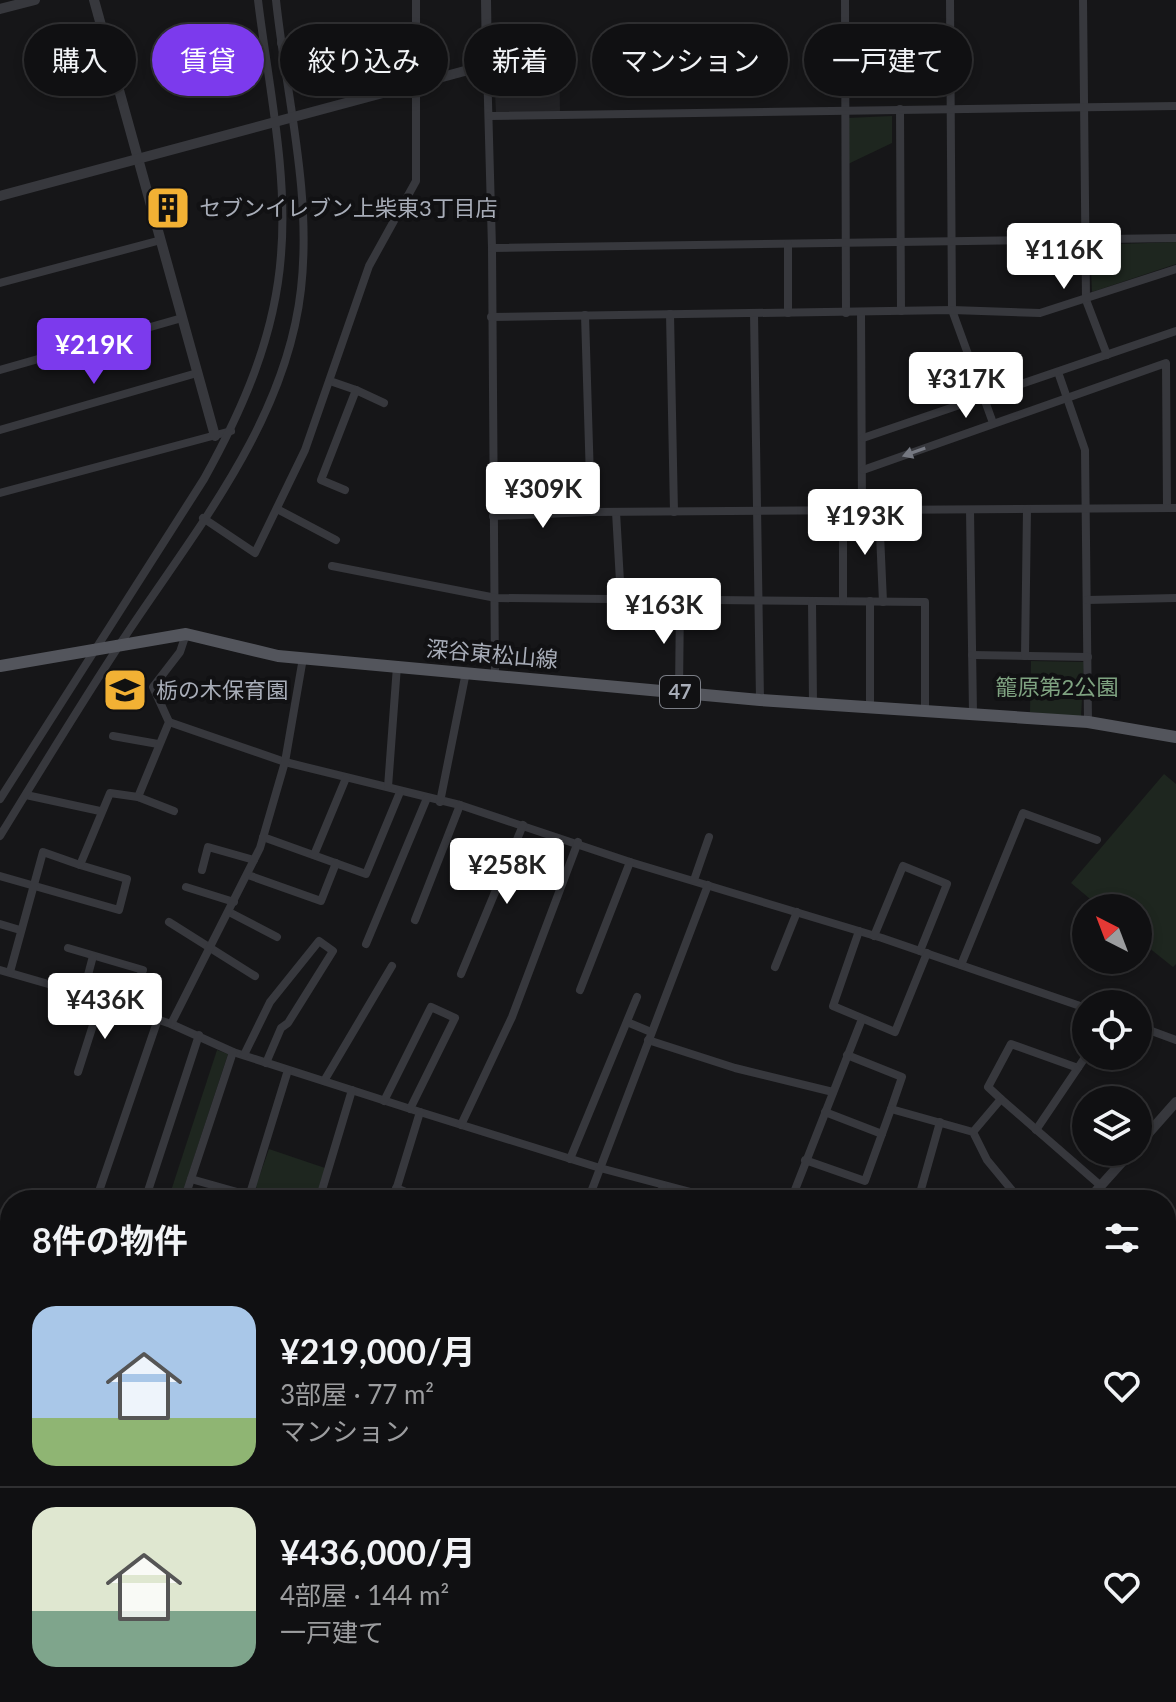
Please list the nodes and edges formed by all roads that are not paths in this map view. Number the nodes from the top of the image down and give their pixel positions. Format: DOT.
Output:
graph roads {
  1 [pos="35,0"];
  2 [pos="94,0"];
  3 [pos="258,0"];
  4 [pos="276,0"];
  5 [pos="416,0"];
  6 [pos="486,0"];
  7 [pos="845,0"];
  8 [pos="950,0"];
  9 [pos="1083,0"];
  10 [pos="0,9"];
  11 [pos="416,24"];
  12 [pos="486,24"];
  13 [pos="280,34"];
  14 [pos="289,96"];
  15 [pos="374,96"];
  16 [pos="415,96"];
  17 [pos="489,96"];
  18 [pos="1176,106"];
  19 [pos="1083,107"];
  20 [pos="900,109"];
  21 [pos="950,109"];
  22 [pos="845,110"];
  23 [pos="490,116"];
  24 [pos="293,118"];
  25 [pos="273,123"];
  26 [pos="139,161"];
  27 [pos="0,196"];
  28 [pos="1176,238"];
  29 [pos="161,240"];
  30 [pos="1086,240"];
  31 [pos="845,243"];
  32 [pos="899,243"];
  33 [pos="951,243"];
  34 [pos="788,244"];
  35 [pos="492,248"];
  36 [pos="1176,269"];
  37 [pos="0,283"];
  38 [pos="1086,300"];
  39 [pos="952,310"];
  40 [pos="901,311"];
  41 [pos="861,312"];
  42 [pos="754,313"];
  43 [pos="788,313"];
  44 [pos="846,313"];
  45 [pos="670,314"];
  46 [pos="585,315"];
  47 [pos="491,317"];
  48 [pos="182,318"];
  49 [pos="1176,331"];
  50 [pos="1107,355"];
  51 [pos="0,370"];
  52 [pos="1058,372"];
  53 [pos="197,373"];
  54 [pos="330,381"];
  55 [pos="356,390"];
  56 [pos="983,397"];
  57 [pos="1067,397"];
  58 [pos="384,403"];
  59 [pos="993,423"];
  60 [pos="0,430"];
  61 [pos="231,431"];
  62 [pos="215,436"];
  63 [pos="863,438"];
  64 [pos="863,470"];
  65 [pos="345,490"];
  66 [pos="0,493"];
  67 [pos="1172,508"];
  68 [pos="277,509"];
  69 [pos="1027,509"];
  70 [pos="1085,509"];
  71 [pos="970,510"];
  72 [pos="843,511"];
  73 [pos="862,511"];
  74 [pos="879,511"];
  75 [pos="591,512"];
  76 [pos="616,512"];
  77 [pos="674,512"];
  78 [pos="759,512"];
  79 [pos="493,516"];
  80 [pos="203,518"];
  81 [pos="336,540"];
  82 [pos="332,566"];
  83 [pos="496,598"];
  84 [pos="1176,598"];
  85 [pos="621,599"];
  86 [pos="680,600"];
  87 [pos="759,600"];
  88 [pos="1087,600"];
  89 [pos="812,601"];
  90 [pos="843,601"];
  91 [pos="870,601"];
  92 [pos="883,602"];
  93 [pos="186,634"];
  94 [pos="120,644"];
  95 [pos="97,649"];
  96 [pos="972,655"];
  97 [pos="1025,656"];
  98 [pos="1088,657"];
  99 [pos="303,658"];
  100 [pos="0,666"];
  101 [pos="397,666"];
  102 [pos="466,672"];
  103 [pos="495,674"];
  104 [pos="679,692"];
  105 [pos="760,700"];
  106 [pos="813,704"];
  107 [pos="870,708"];
  108 [pos="925,711"];
  109 [pos="973,714"];
  110 [pos="169,722"];
  111 [pos="1088,722"];
  112 [pos="113,736"];
  113 [pos="1176,737"];
  114 [pos="158,744"];
  115 [pos="285,762"];
  116 [pos="346,778"];
  117 [pos="388,787"];
  118 [pos="400,792"];
  119 [pos="26,795"];
  120 [pos="138,797"];
  121 [pos="427,798"];
  122 [pos="0,799"];
  123 [pos="440,802"];
  124 [pos="460,805"];
  125 [pos="100,811"];
  126 [pos="174,811"];
  127 [pos="523,825"];
  128 [pos="0,836"];
  129 [pos="263,837"];
  130 [pos="709,837"];
  131 [pos="1097,840"];
  132 [pos="578,842"];
  133 [pos="314,855"];
  134 [pos="254,860"];
  135 [pos="630,862"];
  136 [pos="336,863"];
  137 [pos="80,865"];
  138 [pos="202,870"];
  139 [pos="248,875"];
  140 [pos="0,876"];
  141 [pos="694,880"];
  142 [pos="708,885"];
  143 [pos="186,887"];
  144 [pos="33,888"];
  145 [pos="234,902"];
  146 [pos="229,912"];
  147 [pos="797,912"];
  148 [pos="415,920"];
  149 [pos="169,922"];
  150 [pos="0,924"];
  151 [pos="20,930"];
  152 [pos="859,931"];
  153 [pos="874,936"];
  154 [pos="277,937"];
  155 [pos="366,944"];
  156 [pos="212,947"];
  157 [pos="68,948"];
  158 [pos="923,952"];
  159 [pos="93,956"];
  160 [pos="961,965"];
  161 [pos="392,966"];
  162 [pos="775,967"];
  163 [pos="5,971"];
  164 [pos="461,974"];
  165 [pos="255,976"];
  166 [pos="580,990"];
  167 [pos="83,994"];
  168 [pos="637,997"];
  169 [pos="101,1000"];
  170 [pos="1072,1003"];
  171 [pos="125,1009"];
  172 [pos="862,1019"];
  173 [pos="157,1022"];
  174 [pos="627,1022"];
  175 [pos="171,1024"];
  176 [pos="1152,1031"];
  177 [pos="199,1035"];
  178 [pos="649,1036"];
  179 [pos="1176,1040"];
  180 [pos="233,1052"];
  181 [pos="244,1055"];
  182 [pos="847,1055"];
  183 [pos="266,1063"];
  184 [pos="1072,1066"];
  185 [pos="288,1070"];
  186 [pos="1077,1070"];
  187 [pos="78,1072"];
  188 [pos="324,1081"];
  189 [pos="352,1090"];
  190 [pos="833,1092"];
  191 [pos="1001,1099"];
  192 [pos="384,1101"];
  193 [pos="1176,1102"];
  194 [pos="891,1109"];
  195 [pos="415,1111"];
  196 [pos="825,1112"];
  197 [pos="940,1122"];
  198 [pos="461,1125"];
  199 [pos="1152,1129"];
  200 [pos="1036,1130"];
  201 [pos="973,1132"];
  202 [pos="882,1134"];
  203 [pos="570,1159"];
  204 [pos="805,1160"];
  205 [pos="1119,1166"];
  206 [pos="600,1168"];
  207 [pos="191,1179"];
  208 [pos="663,1185"];
  209 [pos="1101,1186"];
  210 [pos="396,1188"];
  211 [pos="99,1190"];
  212 [pos="148,1190"];
  213 [pos="187,1190"];
  214 [pos="225,1190"];
  215 [pos="251,1190"];
  216 [pos="322,1190"];
  217 [pos="401,1190"];
  218 [pos="592,1190"];
  219 [pos="662,1190"];
  220 [pos="682,1190"];
  221 [pos="794,1190"];
  222 [pos="921,1190"];
  223 [pos="1012,1190"];
  224 [pos="1097,1190"];
  1 -- 10 [label="street"];
  2 -- 26 [label="street"];
  3 -- 25 [label="street"];
  4 -- 13 [label="street"];
  5 -- 11 [label="street"];
  6 -- 12 [label="street"];
  7 -- 22 [label="street"];
  8 -- 21 [label="street"];
  9 -- 19 [label="street"];
  14 -- 24 [label="street"];
  15 -- 24 [label="street"];
  16 -- 54 [label="street"];
  17 -- 23 [label="street"];
  18 -- 19 [label="street"];
  19 -- 21 [label="street"];
  19 -- 30 [label="street"];
  20 -- 21 [label="street"];
  20 -- 22 [label="street"];
  20 -- 32 [label="street"];
  21 -- 33 [label="street"];
  22 -- 23 [label="street"];
  22 -- 31 [label="street"];
  23 -- 35 [label="street"];
  24 -- 25 [label="street"];
  24 -- 80 [label="street"];
  25 -- 26 [label="street"];
  25 -- 61 [label="street"];
  26 -- 27 [label="street"];
  26 -- 29 [label="street"];
  28 -- 30 [label="street"];
  29 -- 37 [label="street"];
  29 -- 48 [label="street"];
  30 -- 33 [label="street"];
  30 -- 38 [label="street"];
  31 -- 32 [label="street"];
  31 -- 34 [label="street"];
  31 -- 44 [label="street"];
  32 -- 33 [label="street"];
  32 -- 40 [label="street"];
  33 -- 39 [label="street"];
  34 -- 35 [label="street"];
  34 -- 43 [label="street"];
  35 -- 47 [label="street"];
  36 -- 38 [label="street"];
  38 -- 39 [label="street"];
  38 -- 50 [label="street"];
  39 -- 40 [label="street"];
  39 -- 56 [label="street"];
  40 -- 41 [label="street"];
  41 -- 44 [label="street"];
  41 -- 63 [label="street"];
  42 -- 43 [label="street"];
  42 -- 45 [label="street"];
  42 -- 78 [label="street"];
  43 -- 44 [label="street"];
  45 -- 46 [label="street"];
  45 -- 77 [label="street"];
  46 -- 47 [label="street"];
  46 -- 75 [label="street"];
  47 -- 79 [label="street"];
  48 -- 51 [label="street"];
  48 -- 53 [label="street"];
  49 -- 50 [label="street"];
  50 -- 52 [label="street"];
  52 -- 56 [label="street"];
  52 -- 57 [label="street"];
  53 -- 60 [label="street"];
  53 -- 62 [label="street"];
  54 -- 55 [label="street"];
  54 -- 68 [label="street"];
  55 -- 58 [label="street"];
  55 -- 65 [label="street"];
  56 -- 59 [label="street"];
  56 -- 63 [label="street"];
  57 -- 59 [label="street"];
  57 -- 67 [label="street"];
  57 -- 70 [label="street"];
  59 -- 64 [label="street, one-way"];
  61 -- 62 [label="street"];
  61 -- 95 [label="street"];
  62 -- 66 [label="street"];
  63 -- 64 [label="street"];
  64 -- 73 [label="street"];
  67 -- 70 [label="street"];
  68 -- 80 [label="street"];
  68 -- 81 [label="street"];
  69 -- 70 [label="street"];
  69 -- 71 [label="street"];
  69 -- 97 [label="street"];
  70 -- 88 [label="street"];
  71 -- 74 [label="street"];
  71 -- 96 [label="street"];
  72 -- 73 [label="street"];
  72 -- 78 [label="street"];
  72 -- 90 [label="street"];
  73 -- 74 [label="street"];
  74 -- 92 [label="street"];
  75 -- 76 [label="street"];
  75 -- 79 [label="street"];
  76 -- 77 [label="street"];
  76 -- 85 [label="street"];
  77 -- 78 [label="street"];
  78 -- 87 [label="street"];
  79 -- 83 [label="street"];
  80 -- 94 [label="street"];
  82 -- 83 [label="street"];
  83 -- 85 [label="street"];
  83 -- 103 [label="street"];
  84 -- 88 [label="street"];
  85 -- 86 [label="street"];
  86 -- 87 [label="street"];
  86 -- 104 [label="street"];
  87 -- 89 [label="street"];
  87 -- 105 [label="street"];
  88 -- 98 [label="street"];
  89 -- 90 [label="street"];
  89 -- 106 [label="street"];
  90 -- 91 [label="street"];
  91 -- 92 [label="street"];
  91 -- 107 [label="street"];
  92 -- 108 [label="street"];
  93 -- 94 [label="main road, 深谷東松山線 / 47"];
  93 -- 99 [label="main road, 深谷東松山線 / 47"];
  93 -- 110 [label="street"];
  94 -- 95 [label="main road, 深谷東松山線 / 47"];
  94 -- 119 [label="street"];
  95 -- 100 [label="main road, 深谷東松山線 / 47"];
  95 -- 122 [label="street"];
  96 -- 97 [label="street"];
  96 -- 109 [label="street"];
  97 -- 98 [label="street"];
  98 -- 111 [label="street"];
  99 -- 101 [label="main road, 深谷東松山線 / 47"];
  99 -- 115 [label="street"];
  101 -- 102 [label="main road, 深谷東松山線 / 47"];
  101 -- 117 [label="street"];
  102 -- 103 [label="main road, 深谷東松山線 / 47"];
  102 -- 123 [label="street"];
  103 -- 104 [label="main road, 深谷東松山線 / 47"];
  104 -- 105 [label="main road, 深谷東松山線 / 47"];
  105 -- 106 [label="main road, 深谷東松山線 / 47"];
  106 -- 107 [label="main road, 深谷東松山線 / 47"];
  107 -- 108 [label="main road, 深谷東松山線 / 47"];
  108 -- 109 [label="main road, 深谷東松山線 / 47"];
  109 -- 111 [label="main road, 深谷東松山線 / 47"];
  110 -- 114 [label="street"];
  110 -- 115 [label="street"];
  111 -- 113 [label="main road, 深谷東松山線 / 47"];
  112 -- 114 [label="street"];
  114 -- 120 [label="street"];
  115 -- 116 [label="street"];
  115 -- 129 [label="street"];
  116 -- 117 [label="street"];
  116 -- 133 [label="street"];
  117 -- 118 [label="street"];
  118 -- 121 [label="street"];
  118 -- 136 [label="street"];
  119 -- 125 [label="street"];
  119 -- 128 [label="street"];
  120 -- 125 [label="street"];
  120 -- 126 [label="street"];
  121 -- 123 [label="street"];
  121 -- 155 [label="street"];
  123 -- 124 [label="street"];
  124 -- 127 [label="street"];
  124 -- 148 [label="street"];
  125 -- 137 [label="street"];
  127 -- 132 [label="street"];
  127 -- 164 [label="street"];
  129 -- 133 [label="street"];
  129 -- 134 [label="street"];
  130 -- 141 [label="street"];
  131 -- 160 [label="street"];
  132 -- 135 [label="street"];
  132 -- 198 [label="street"];
  133 -- 136 [label="street"];
  134 -- 138 [label="street"];
  134 -- 139 [label="street"];
  135 -- 141 [label="street"];
  135 -- 166 [label="street"];
  136 -- 139 [label="street"];
  137 -- 144 [label="street"];
  137 -- 144 [label="street"];
  139 -- 145 [label="street"];
  140 -- 144 [label="street"];
  141 -- 142 [label="street"];
  142 -- 147 [label="street"];
  142 -- 178 [label="street"];
  143 -- 145 [label="street"];
  144 -- 151 [label="street"];
  145 -- 146 [label="street"];
  146 -- 154 [label="street"];
  146 -- 156 [label="street"];
  147 -- 152 [label="street"];
  147 -- 162 [label="street"];
  149 -- 156 [label="street"];
  150 -- 151 [label="street"];
  151 -- 163 [label="street"];
  152 -- 153 [label="street"];
  152 -- 172 [label="street"];
  153 -- 158 [label="street"];
  153 -- 158 [label="street"];
  156 -- 165 [label="street"];
  156 -- 175 [label="street"];
  157 -- 159 [label="street"];
  158 -- 160 [label="street"];
  158 -- 172 [label="street"];
  159 -- 167 [label="street"];
  159 -- 171 [label="street"];
  160 -- 170 [label="street"];
  161 -- 188 [label="street"];
  163 -- 167 [label="street"];
  167 -- 169 [label="street"];
  168 -- 174 [label="street"];
  169 -- 171 [label="street"];
  169 -- 187 [label="street"];
  171 -- 173 [label="street"];
  172 -- 182 [label="street"];
  173 -- 175 [label="street"];
  173 -- 211 [label="street"];
  174 -- 178 [label="street"];
  174 -- 203 [label="street"];
  175 -- 177 [label="street"];
  176 -- 179 [label="street"];
  177 -- 180 [label="street"];
  177 -- 212 [label="street"];
  178 -- 190 [label="street"];
  178 -- 206 [label="street"];
  180 -- 181 [label="street"];
  180 -- 207 [label="street"];
  181 -- 183 [label="street"];
  181 -- 183 [label="street"];
  182 -- 190 [label="street"];
  182 -- 194 [label="street"];
  183 -- 185 [label="street"];
  184 -- 191 [label="street"];
  185 -- 188 [label="street"];
  185 -- 215 [label="street"];
  186 -- 200 [label="street"];
  188 -- 189 [label="street"];
  189 -- 192 [label="street"];
  189 -- 216 [label="street"];
  190 -- 196 [label="street"];
  191 -- 200 [label="street"];
  191 -- 201 [label="street"];
  192 -- 195 [label="street"];
  192 -- 195 [label="street"];
  193 -- 199 [label="street"];
  194 -- 197 [label="street"];
  194 -- 202 [label="street"];
  195 -- 198 [label="street"];
  195 -- 210 [label="street"];
  196 -- 202 [label="street"];
  196 -- 204 [label="street"];
  197 -- 201 [label="street"];
  197 -- 222 [label="street"];
  198 -- 203 [label="street"];
  200 -- 209 [label="street"];
  201 -- 223 [label="street"];
  202 -- 204 [label="street"];
  203 -- 206 [label="street"];
  204 -- 221 [label="street"];
  205 -- 209 [label="street"];
  206 -- 208 [label="street"];
  206 -- 218 [label="street"];
  207 -- 213 [label="street"];
  207 -- 214 [label="street"];
  208 -- 219 [label="street"];
  208 -- 220 [label="street"];
  209 -- 224 [label="street"];
  210 -- 217 [label="street"];
}
